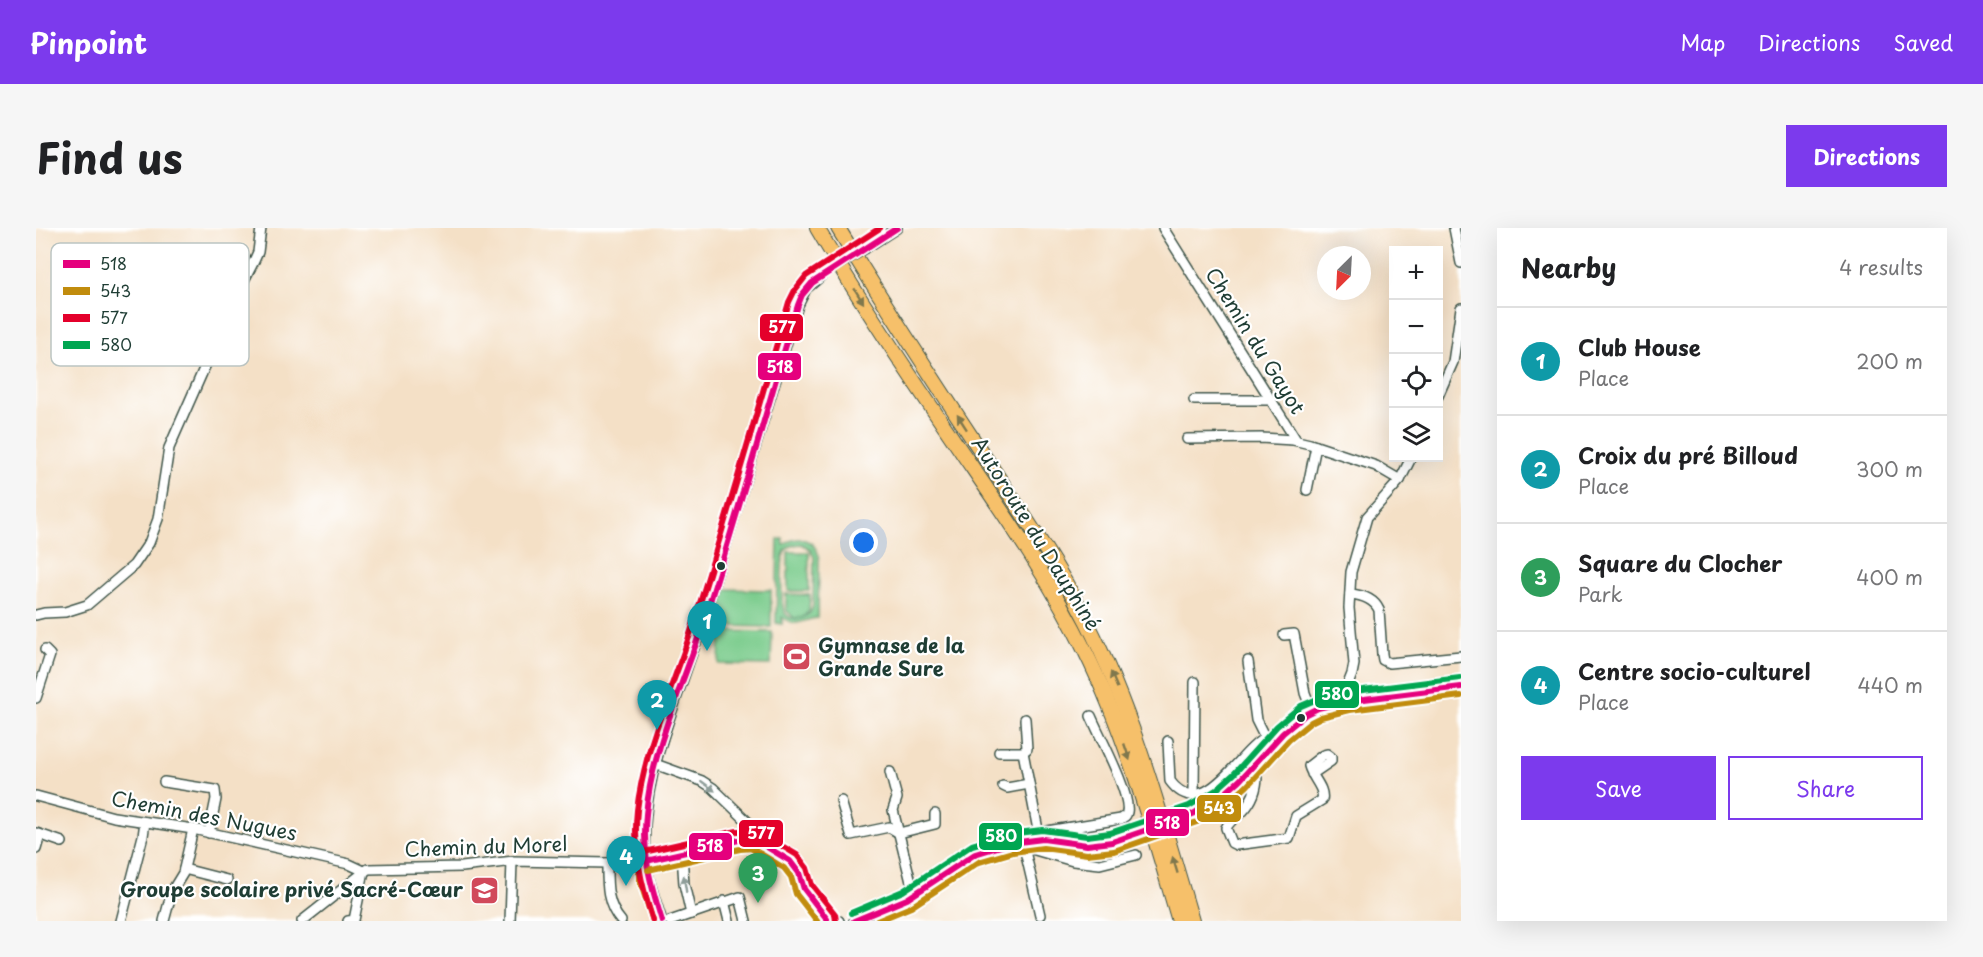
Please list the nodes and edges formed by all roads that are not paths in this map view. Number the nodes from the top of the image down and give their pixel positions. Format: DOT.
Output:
graph roads {
  1 [pos="261,228"];
  2 [pos="817,228"];
  3 [pos="838,228"];
  4 [pos="897,228"];
  5 [pos="1163,228"];
  6 [pos="1454,228"];
  7 [pos="1461,263"];
  8 [pos="249,271"];
  9 [pos="1461,308"];
  10 [pos="1457,362"];
  11 [pos="205,366"];
  12 [pos="1443,387"];
  13 [pos="1194,400"];
  14 [pos="1272,400"];
  15 [pos="1187,439"];
  16 [pos="1296,440"];
  17 [pos="1316,446"];
  18 [pos="1409,462"];
  19 [pos="1400,480"];
  20 [pos="1307,490"];
  21 [pos="1350,594"];
  22 [pos="36,615"];
  23 [pos="1284,635"];
  24 [pos="45,650"];
  25 [pos="1461,656"];
  26 [pos="1248,661"];
  27 [pos="1195,682"];
  28 [pos="1461,687"];
  29 [pos="36,698"];
  30 [pos="1341,702"];
  31 [pos="1312,711"];
  32 [pos="1091,716"];
  33 [pos="1025,719"];
  34 [pos="1283,733"];
  35 [pos="1265,738"];
  36 [pos="1168,741"];
  37 [pos="999,752"];
  38 [pos="1023,752"];
  39 [pos="1256,763"];
  40 [pos="655,764"];
  41 [pos="890,772"];
  42 [pos="1312,774"];
  43 [pos="164,783"];
  44 [pos="1029,784"];
  45 [pos="1002,786"];
  46 [pos="1194,795"];
  47 [pos="36,796"];
  48 [pos="841,801"];
  49 [pos="935,814"];
  50 [pos="1178,820"];
  51 [pos="145,822"];
  52 [pos="193,830"];
  53 [pos="209,833"];
  54 [pos="899,833"];
  55 [pos="1137,833"];
  56 [pos="38,834"];
  57 [pos="754,839"];
  58 [pos="62,842"];
  59 [pos="1028,843"];
  60 [pos="36,849"];
  61 [pos="682,854"];
  62 [pos="1136,855"];
  63 [pos="512,861"];
  64 [pos="646,861"];
  65 [pos="607,863"];
  66 [pos="184,869"];
  67 [pos="364,871"];
  68 [pos="227,880"];
  69 [pos="918,892"];
  70 [pos="724,901"];
  71 [pos="691,914"];
  72 [pos="1040,915"];
  73 [pos="825,920"];
  74 [pos="121,921"];
  75 [pos="164,921"];
  76 [pos="302,921"];
  77 [pos="355,921"];
  78 [pos="510,921"];
  79 [pos="621,921"];
  80 [pos="662,921"];
  81 [pos="670,921"];
  82 [pos="729,921"];
  83 [pos="746,921"];
  84 [pos="839,921"];
  85 [pos="854,921"];
  86 [pos="1179,921"];
  87 [pos="1192,921"];
  1 -- 8 [label="street"];
  2 -- 86 [label="highway, Autoroute du Dauphiné, one-way"];
  87 -- 3 [label="highway, Autoroute du Dauphiné, one-way"];
  4 -- 40 [label="street, bridge"];
  5 -- 14 [label="street, Chemin du Gayot"];
  6 -- 7 [label="street"];
  9 -- 10 [label="street"];
  10 -- 12 [label="street"];
  11 -- 22 [label="street"];
  13 -- 14 [label="street"];
  14 -- 16 [label="street, Chemin du Gayot"];
  15 -- 16 [label="street"];
  16 -- 17 [label="street, Chemin du Gayot"];
  17 -- 19 [label="street, Chemin du Gayot"];
  17 -- 20 [label="street"];
  18 -- 19 [label="street"];
  19 -- 21 [label="street"];
  21 -- 25 [label="street"];
  21 -- 30 [label="street"];
  23 -- 31 [label="street"];
  24 -- 29 [label="street"];
  26 -- 35 [label="street"];
  27 -- 46 [label="street"];
  28 -- 30 [label="street"];
  30 -- 31 [label="street"];
  31 -- 34 [label="street"];
  32 -- 59 [label="street"];
  33 -- 38 [label="street"];
  34 -- 35 [label="street"];
  34 -- 39 [label="street"];
  35 -- 46 [label="street"];
  36 -- 46 [label="street"];
  37 -- 38 [label="street"];
  38 -- 44 [label="street"];
  39 -- 42 [label="street"];
  39 -- 50 [label="street"];
  40 -- 57 [label="street, one-way"];
  40 -- 64 [label="street"];
  41 -- 54 [label="street"];
  43 -- 53 [label="street"];
  44 -- 45 [label="street"];
  44 -- 59 [label="street"];
  47 -- 51 [label="street, Chemin des Nugues"];
  48 -- 54 [label="street"];
  49 -- 54 [label="street"];
  51 -- 52 [label="street, Chemin des Nugues"];
  51 -- 74 [label="street"];
  52 -- 53 [label="street, Chemin des Nugues"];
  52 -- 66 [label="street"];
  53 -- 67 [label="street, Chemin des Nugues"];
  54 -- 69 [label="street"];
  55 -- 59 [label="street"];
  56 -- 58 [label="street"];
  56 -- 60 [label="street"];
  57 -- 61 [label="street, Chemin du Morel"];
  57 -- 73 [label="street"];
  59 -- 62 [label="street"];
  59 -- 69 [label="street"];
  59 -- 72 [label="street"];
  61 -- 64 [label="street, Chemin du Morel"];
  71 -- 61 [label="street, one-way"];
  63 -- 65 [label="street, Chemin du Morel"];
  63 -- 67 [label="street, Chemin du Morel"];
  63 -- 78 [label="street"];
  64 -- 65 [label="street, Chemin du Morel"];
  64 -- 80 [label="street"];
  65 -- 79 [label="street"];
  66 -- 68 [label="street"];
  66 -- 75 [label="street"];
  67 -- 76 [label="street"];
  67 -- 77 [label="street"];
  69 -- 85 [label="street"];
  70 -- 71 [label="street"];
  70 -- 82 [label="street"];
  70 -- 83 [label="street"];
  71 -- 81 [label="street"];
  73 -- 84 [label="street"];
}
